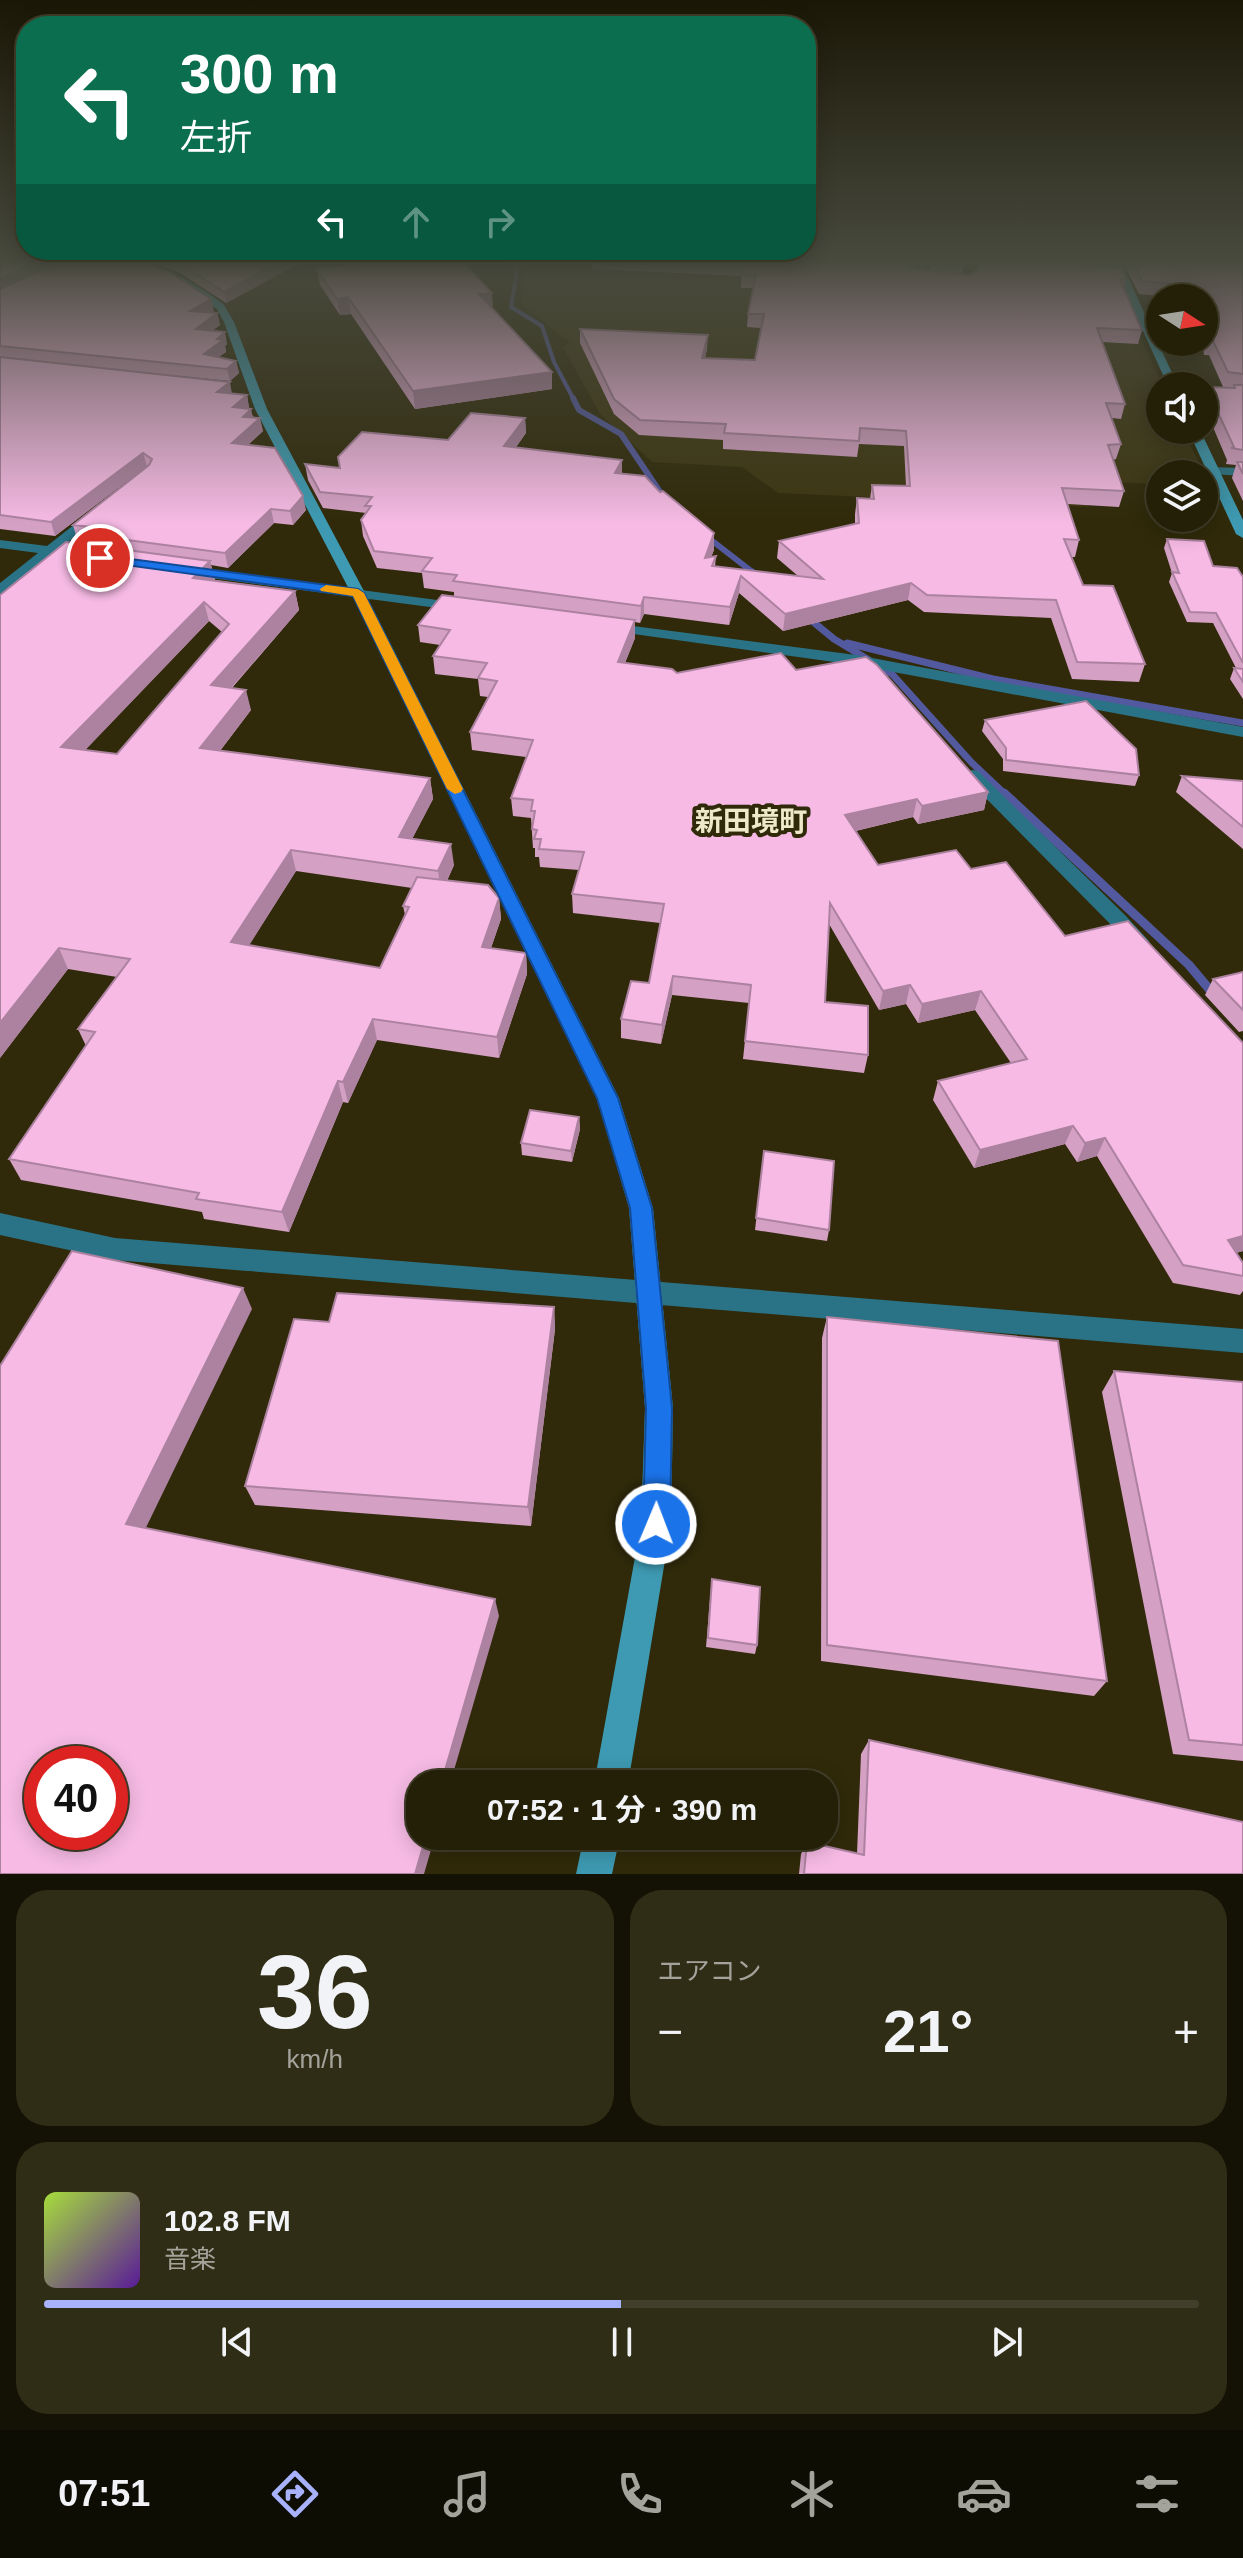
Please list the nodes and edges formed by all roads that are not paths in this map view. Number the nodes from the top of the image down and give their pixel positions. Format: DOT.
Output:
graph roads {
  1 [pos="236,347"];
  2 [pos="1156,347"];
  3 [pos="1167,372"];
  4 [pos="1218,470"];
  5 [pos="1243,472"];
  6 [pos="1218,481"];
  7 [pos="111,502"];
  8 [pos="1243,534"];
  9 [pos="0,544"];
  10 [pos="51,551"];
  11 [pos="93,557"];
  12 [pos="165,568"];
  13 [pos="0,590"];
  14 [pos="358,593"];
  15 [pos="481,610"];
  16 [pos="589,624"];
  17 [pos="856,660"];
  18 [pos="893,689"];
  19 [pos="1243,732"];
  20 [pos="956,759"];
  21 [pos="1150,952"];
  22 [pos="0,1224"];
  23 [pos="650,1293"];
  24 [pos="1243,1341"];
  25 [pos="613,1770"];
  26 [pos="599,1850"];
  27 [pos="594,1874"];
  1 -- 14 [label="street"];
  2 -- 3 [label="street"];
  4 -- 5 [label="street"];
  6 -- 8 [label="street"];
  7 -- 10 [label="street"];
  9 -- 10 [label="street"];
  10 -- 11 [label="street"];
  10 -- 13 [label="street"];
  12 -- 14 [label="street"];
  14 -- 15 [label="street"];
  14 -- 23 [label="street"];
  16 -- 17 [label="street"];
  17 -- 18 [label="street"];
  17 -- 19 [label="street"];
  20 -- 21 [label="street"];
  22 -- 23 [label="street"];
  23 -- 24 [label="street"];
  23 -- 25 [label="street"];
  26 -- 27 [label="street"];
}
